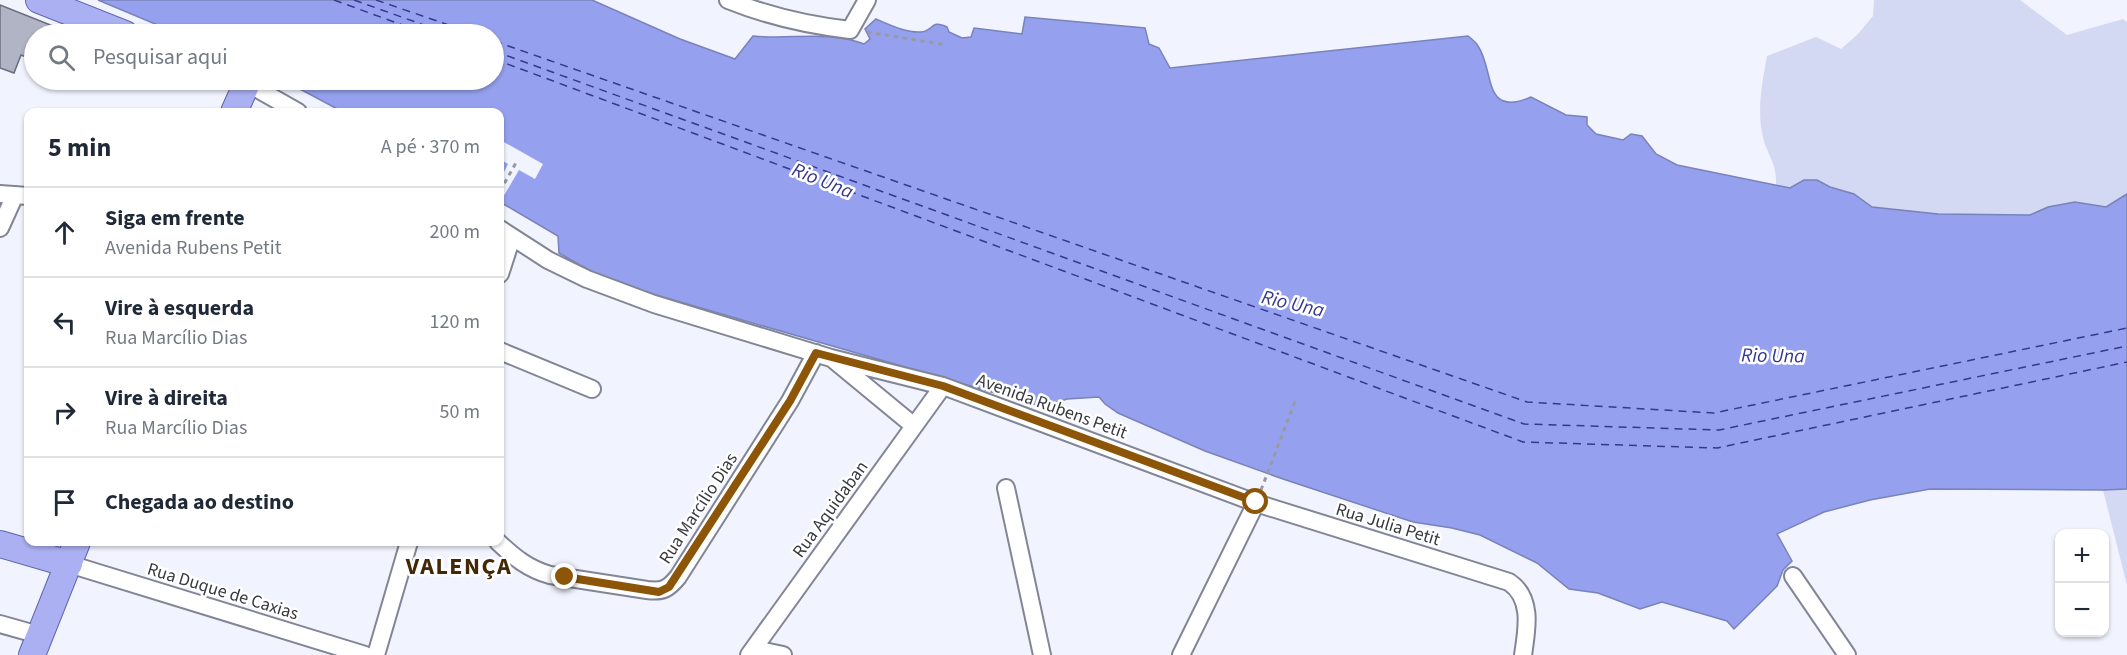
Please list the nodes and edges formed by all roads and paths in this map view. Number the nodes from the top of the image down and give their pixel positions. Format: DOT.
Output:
graph roads {
  1 [pos="39,0"];
  2 [pos="728,0"];
  3 [pos="867,0"];
  4 [pos="100,24"];
  5 [pos="850,30"];
  6 [pos="948,45"];
  7 [pos="240,90"];
  8 [pos="258,90"];
  9 [pos="235,108"];
  10 [pos="291,108"];
  11 [pos="517,161"];
  12 [pos="504,184"];
  13 [pos="15,195"];
  14 [pos="0,228"];
  15 [pos="506,233"];
  16 [pos="504,353"];
  17 [pos="824,355"];
  18 [pos="943,386"];
  19 [pos="592,389"];
  20 [pos="1296,399"];
  21 [pos="914,426"];
  22 [pos="1006,488"];
  23 [pos="1256,502"];
  24 [pos="0,544"];
  25 [pos="408,546"];
  26 [pos="502,546"];
  27 [pos="73,553"];
  28 [pos="1794,576"];
  29 [pos="0,624"];
  30 [pos="36,645"];
  31 [pos="752,652"];
  32 [pos="365,655"];
  33 [pos="376,655"];
  34 [pos="783,655"];
  35 [pos="1042,655"];
  36 [pos="1181,655"];
  37 [pos="1523,655"];
  38 [pos="1846,655"];
  1 -- 4 [label="main road"];
  2 -- 5 [label="street"];
  3 -- 5 [label="street"];
  5 -- 6 [label="path"];
  7 -- 9 [label="main road"];
  8 -- 10 [label="street"];
  11 -- 12 [label="path"];
  13 -- 14 [label="street"];
  15 -- 17 [label="street, Avenida Rubens Petit"];
  16 -- 19 [label="street"];
  17 -- 18 [label="street, Avenida Rubens Petit"];
  17 -- 21 [label="street, Avenida Rubens Petit"];
  17 -- 26 [label="street, Rua Marcílio Dias"];
  18 -- 21 [label="street, Rua Aquidaban"];
  18 -- 23 [label="street, Avenida Rubens Petit"];
  20 -- 23 [label="path"];
  21 -- 31 [label="street, Rua Aquidaban"];
  22 -- 35 [label="street"];
  23 -- 36 [label="street"];
  23 -- 37 [label="street, Rua Julia Petit"];
  24 -- 27 [label="main road"];
  25 -- 33 [label="street"];
  27 -- 30 [label="main road"];
  27 -- 32 [label="street, Rua Duque de Caxias"];
  28 -- 38 [label="street"];
  29 -- 30 [label="street"];
  31 -- 34 [label="street"];
}
